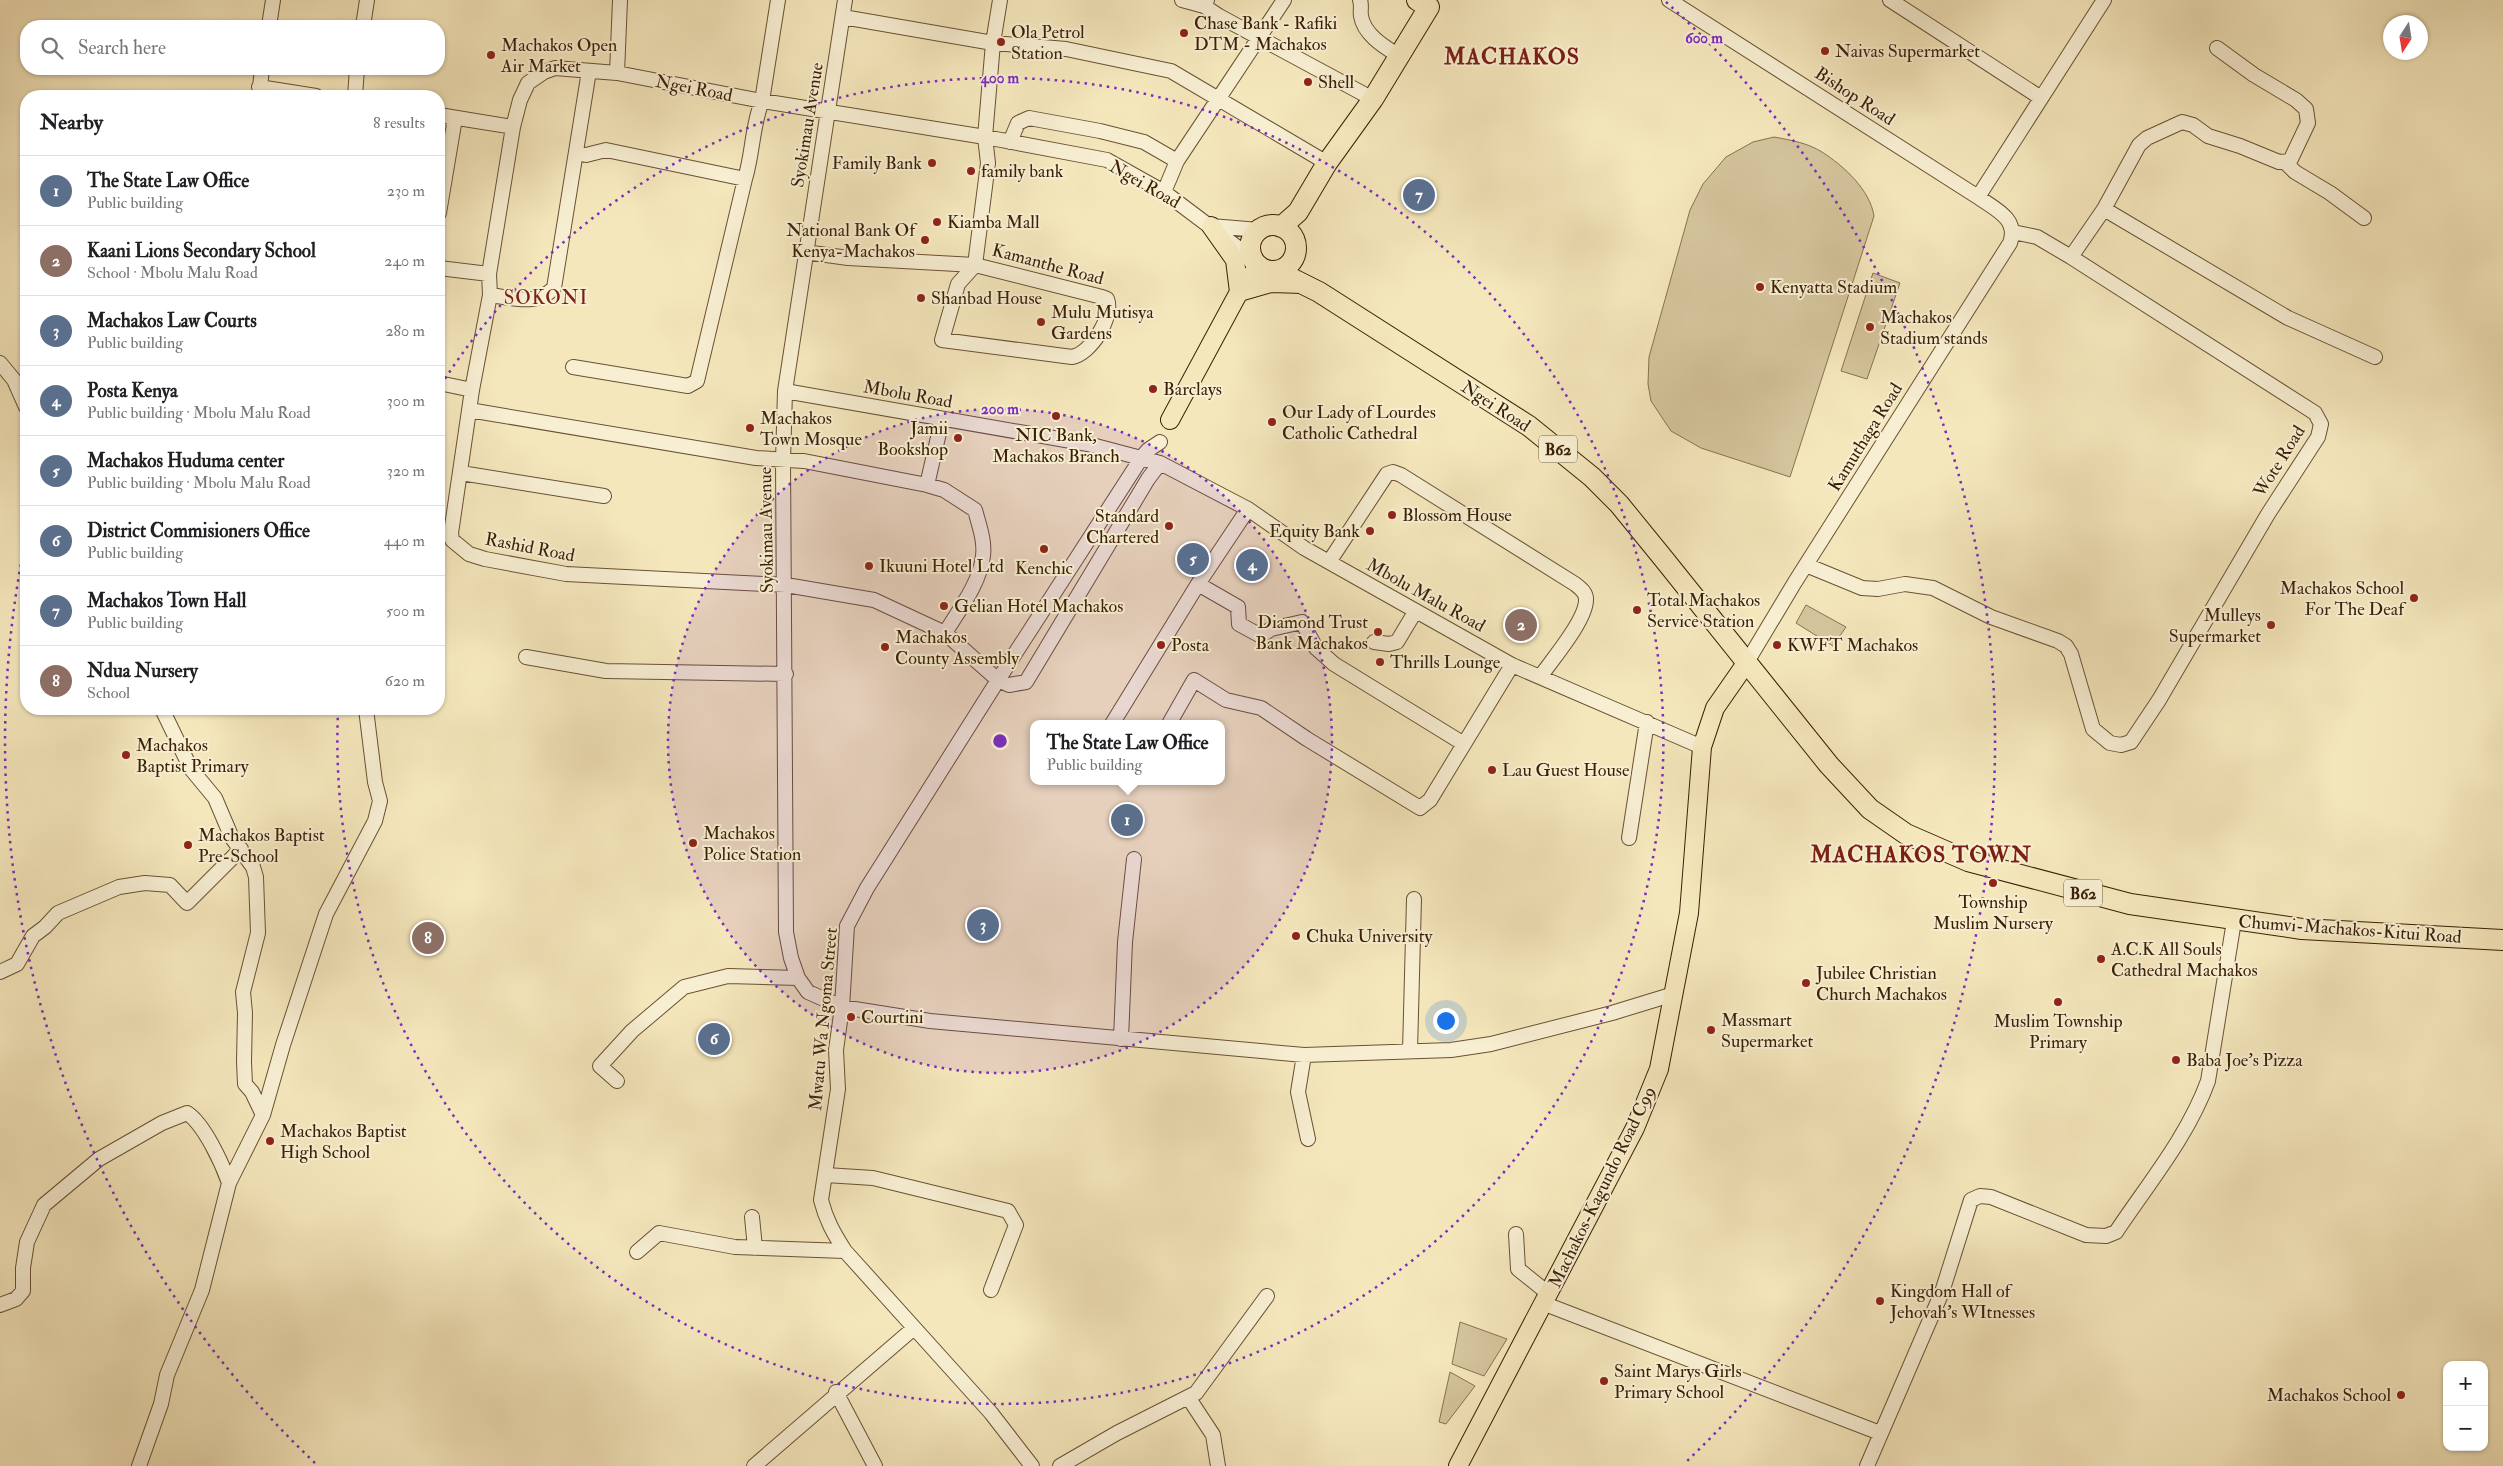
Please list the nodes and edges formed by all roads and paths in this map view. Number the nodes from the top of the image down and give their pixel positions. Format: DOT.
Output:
graph roads {
  1 [pos="273,0"];
  2 [pos="367,0"];
  3 [pos="620,0"];
  4 [pos="778,0"];
  5 [pos="845,0"];
  6 [pos="1000,0"];
  7 [pos="1182,0"];
  8 [pos="1284,0"];
  9 [pos="1360,0"];
  10 [pos="1669,0"];
  11 [pos="1890,0"];
  12 [pos="2104,0"];
  13 [pos="1426,2"];
  14 [pos="1206,3"];
  15 [pos="843,17"];
  16 [pos="270,20"];
  17 [pos="364,20"];
  18 [pos="1260,37"];
  19 [pos="993,43"];
  20 [pos="2217,48"];
  21 [pos="1399,56"];
  22 [pos="589,71"];
  23 [pos="617,73"];
  24 [pos="261,75"];
  25 [pos="357,75"];
  26 [pos="259,90"];
  27 [pos="355,90"];
  28 [pos="1218,98"];
  29 [pos="2041,98"];
  30 [pos="1373,99"];
  31 [pos="762,101"];
  32 [pos="829,112"];
  33 [pos="445,116"];
  34 [pos="455,118"];
  35 [pos="513,127"];
  36 [pos="985,137"];
  37 [pos="1010,142"];
  38 [pos="576,153"];
  39 [pos="1177,161"];
  40 [pos="1327,163"];
  41 [pos="2286,163"];
  42 [pos="445,177"];
  43 [pos="745,179"];
  44 [pos="1164,192"];
  45 [pos="1978,197"];
  46 [pos="2104,209"];
  47 [pos="2364,218"];
  48 [pos="1211,226"];
  49 [pos="1259,230"];
  50 [pos="2013,232"];
  51 [pos="1290,237"];
  52 [pos="805,252"];
  53 [pos="2071,257"];
  54 [pos="975,265"];
  55 [pos="1263,265"];
  56 [pos="445,269"];
  57 [pos="489,274"];
  58 [pos="1312,288"];
  59 [pos="1239,292"];
  60 [pos="490,296"];
  61 [pos="2375,357"];
  62 [pos="0,363"];
  63 [pos="573,367"];
  64 [pos="445,384"];
  65 [pos="472,390"];
  66 [pos="785,390"];
  67 [pos="20,394"];
  68 [pos="469,410"];
  69 [pos="942,420"];
  70 [pos="1170,420"];
  71 [pos="1160,442"];
  72 [pos="1142,457"];
  73 [pos="783,461"];
  74 [pos="1160,463"];
  75 [pos="462,473"];
  76 [pos="927,485"];
  77 [pos="604,496"];
  78 [pos="1248,510"];
  79 [pos="445,540"];
  80 [pos="1329,562"];
  81 [pos="1806,565"];
  82 [pos="1198,584"];
  83 [pos="786,585"];
  84 [pos="1415,612"];
  85 [pos="945,633"];
  86 [pos="1374,642"];
  87 [pos="526,657"];
  88 [pos="1747,662"];
  89 [pos="1512,665"];
  90 [pos="786,674"];
  91 [pos="1540,677"];
  92 [pos="998,680"];
  93 [pos="165,715"];
  94 [pos="367,715"];
  95 [pos="1114,720"];
  96 [pos="1171,720"];
  97 [pos="1647,722"];
  98 [pos="1464,744"];
  99 [pos="1702,747"];
  100 [pos="1629,838"];
  101 [pos="240,849"];
  102 [pos="1134,859"];
  103 [pos="1414,899"];
  104 [pos="2234,921"];
  105 [pos="2503,940"];
  106 [pos="0,972"];
  107 [pos="798,978"];
  108 [pos="1674,994"];
  109 [pos="842,1007"];
  110 [pos="1121,1039"];
  111 [pos="1410,1052"];
  112 [pos="1304,1055"];
  113 [pos="617,1081"];
  114 [pos="264,1115"];
  115 [pos="1308,1139"];
  116 [pos="826,1176"];
  117 [pos="229,1183"];
  118 [pos="752,1216"];
  119 [pos="1516,1234"];
  120 [pos="755,1248"];
  121 [pos="845,1251"];
  122 [pos="638,1252"];
  123 [pos="991,1290"];
  124 [pos="1267,1296"];
  125 [pos="1547,1299"];
  126 [pos="0,1305"];
  127 [pos="914,1328"];
  128 [pos="836,1392"];
  129 [pos="1188,1397"];
  130 [pos="1880,1433"];
  131 [pos="139,1466"];
  132 [pos="754,1466"];
  133 [pos="875,1466"];
  134 [pos="1032,1466"];
  135 [pos="1060,1466"];
  136 [pos="1218,1466"];
  137 [pos="1458,1466"];
  138 [pos="1867,1466"];
  1 -- 16 [label="street"];
  2 -- 17 [label="street"];
  3 -- 23 [label="street"];
  4 -- 31 [label="street"];
  5 -- 15 [label="street, Syokimau Avenue"];
  6 -- 19 [label="street"];
  7 -- 14 [label="street"];
  8 -- 18 [label="street"];
  9 -- 21 [label="street"];
  10 -- 45 [label="street, Bishop Road"];
  11 -- 29 [label="street"];
  12 -- 29 [label="street"];
  13 -- 21 [label="highway"];
  14 -- 18 [label="street"];
  15 -- 19 [label="street"];
  15 -- 32 [label="street, Syokimau Avenue"];
  18 -- 28 [label="street"];
  18 -- 30 [label="street"];
  19 -- 28 [label="street"];
  19 -- 36 [label="street"];
  20 -- 41 [label="street"];
  21 -- 30 [label="highway"];
  22 -- 23 [label="street, Ngei Road"];
  22 -- 35 [label="street, Ngei Road"];
  22 -- 38 [label="street"];
  23 -- 31 [label="street, Ngei Road"];
  24 -- 26 [label="street"];
  25 -- 27 [label="street"];
  28 -- 39 [label="street"];
  28 -- 40 [label="street"];
  29 -- 45 [label="street"];
  30 -- 40 [label="highway"];
  31 -- 32 [label="street, Ngei Road"];
  31 -- 43 [label="street"];
  32 -- 36 [label="street, Ngei Road"];
  32 -- 52 [label="street, Syokimau Avenue"];
  33 -- 34 [label="street"];
  34 -- 35 [label="street"];
  34 -- 42 [label="street"];
  35 -- 57 [label="street, Rashid Road"];
  36 -- 37 [label="street, Ngei Road"];
  36 -- 54 [label="street"];
  37 -- 39 [label="street"];
  37 -- 44 [label="street, Ngei Road"];
  38 -- 43 [label="street"];
  38 -- 60 [label="street"];
  39 -- 44 [label="street"];
  40 -- 51 [label="highway"];
  41 -- 46 [label="street"];
  41 -- 47 [label="street"];
  43 -- 63 [label="street"];
  44 -- 48 [label="street, Ngei Road"];
  45 -- 50 [label="street, Bishop Road"];
  46 -- 53 [label="street"];
  46 -- 61 [label="street"];
  48 -- 49 [label="street"];
  48 -- 55 [label="street, Ngei Road"];
  48 -- 59 [label="main road"];
  49 -- 51 [label="highway"];
  49 -- 55 [label="highway"];
  50 -- 53 [label="street, Wote Road"];
  50 -- 81 [label="street, Kamuthaga Road"];
  51 -- 55 [label="highway"];
  51 -- 58 [label="highway"];
  52 -- 54 [label="street, Kamanthe Road"];
  52 -- 66 [label="street, Syokimau Avenue"];
  53 -- 81 [label="street, Wote Road"];
  54 -- 54 [label="street, Kamanthe Road"];
  55 -- 58 [label="highway, B62"];
  55 -- 59 [label="main road"];
  56 -- 57 [label="street"];
  57 -- 60 [label="street, Rashid Road"];
  58 -- 59 [label="main road"];
  58 -- 88 [label="highway, Ngei Road / B62"];
  59 -- 70 [label="main road"];
  60 -- 65 [label="street, Rashid Road"];
  62 -- 67 [label="street"];
  64 -- 65 [label="street"];
  65 -- 68 [label="street, Rashid Road"];
  66 -- 69 [label="street, Mbolu Road"];
  66 -- 73 [label="street, Syokimau Avenue"];
  68 -- 73 [label="street"];
  68 -- 75 [label="street, Rashid Road"];
  69 -- 72 [label="street, Mbolu Road"];
  69 -- 76 [label="street"];
  70 -- 71 [label="street"];
  71 -- 72 [label="street, Mwatu Wa Ngoma Street"];
  71 -- 74 [label="street"];
  72 -- 74 [label="street, Mbolu Malu Road"];
  72 -- 92 [label="street, Mwatu Wa Ngoma Street"];
  73 -- 76 [label="street"];
  73 -- 83 [label="street, Syokimau Avenue"];
  74 -- 78 [label="street, Mbolu Malu Road"];
  74 -- 92 [label="street"];
  75 -- 77 [label="street"];
  75 -- 79 [label="street, Rashid Road"];
  76 -- 85 [label="street"];
  78 -- 80 [label="street, Mbolu Malu Road"];
  78 -- 82 [label="street"];
  79 -- 83 [label="street, Rashid Road"];
  80 -- 84 [label="street, Mbolu Malu Road"];
  80 -- 91 [label="street"];
  81 -- 88 [label="street, Kamuthaga Road"];
  82 -- 95 [label="street"];
  82 -- 98 [label="street"];
  83 -- 85 [label="street, Rashid Road"];
  83 -- 90 [label="street, Syokimau Avenue"];
  84 -- 86 [label="street"];
  84 -- 89 [label="street, Mbolu Malu Road"];
  85 -- 92 [label="street, Rashid Road"];
  87 -- 90 [label="street"];
  88 -- 99 [label="main road, Machakos-Kagundo Road C99"];
  88 -- 104 [label="highway, Chumvi-Machakos-Kitui Road / B62"];
  89 -- 91 [label="street, Mbolu Malu Road"];
  89 -- 98 [label="street"];
  90 -- 107 [label="street, Syokimau Avenue"];
  91 -- 97 [label="street, Mbolu Malu Road"];
  92 -- 109 [label="street, Mwatu Wa Ngoma Street"];
  93 -- 101 [label="street"];
  94 -- 114 [label="street"];
  96 -- 98 [label="street"];
  97 -- 99 [label="street, Mbolu Malu Road"];
  97 -- 100 [label="street"];
  99 -- 108 [label="main road, Machakos-Kagundo Road C99"];
  101 -- 106 [label="street"];
  101 -- 114 [label="street"];
  102 -- 110 [label="street"];
  103 -- 111 [label="street"];
  104 -- 105 [label="highway, Chumvi-Machakos-Kitui Road / B62"];
  104 -- 130 [label="street"];
  107 -- 109 [label="street, Syokimau Avenue"];
  107 -- 113 [label="street"];
  108 -- 111 [label="street, Syokimau Avenue"];
  108 -- 125 [label="main road, Machakos-Kagundo Road C99"];
  109 -- 110 [label="street, Syokimau Avenue"];
  109 -- 116 [label="street, Mwatu Wa Ngoma Street"];
  110 -- 112 [label="street, Syokimau Avenue"];
  111 -- 112 [label="street, Syokimau Avenue"];
  112 -- 115 [label="street"];
  114 -- 117 [label="street"];
  116 -- 121 [label="street, Mwatu Wa Ngoma Street"];
  116 -- 123 [label="street"];
  117 -- 126 [label="street"];
  117 -- 131 [label="street"];
  118 -- 120 [label="street"];
  119 -- 125 [label="street"];
  120 -- 121 [label="street"];
  120 -- 122 [label="street"];
  121 -- 127 [label="street, Mwatu Wa Ngoma Street"];
  124 -- 129 [label="street"];
  125 -- 130 [label="street"];
  125 -- 137 [label="main road, Machakos-Kagundo Road C99"];
  127 -- 128 [label="street"];
  127 -- 134 [label="street, Mwatu Wa Ngoma Street"];
  128 -- 132 [label="street"];
  128 -- 133 [label="street"];
  129 -- 135 [label="street"];
  129 -- 136 [label="street"];
  130 -- 138 [label="street"];
}
